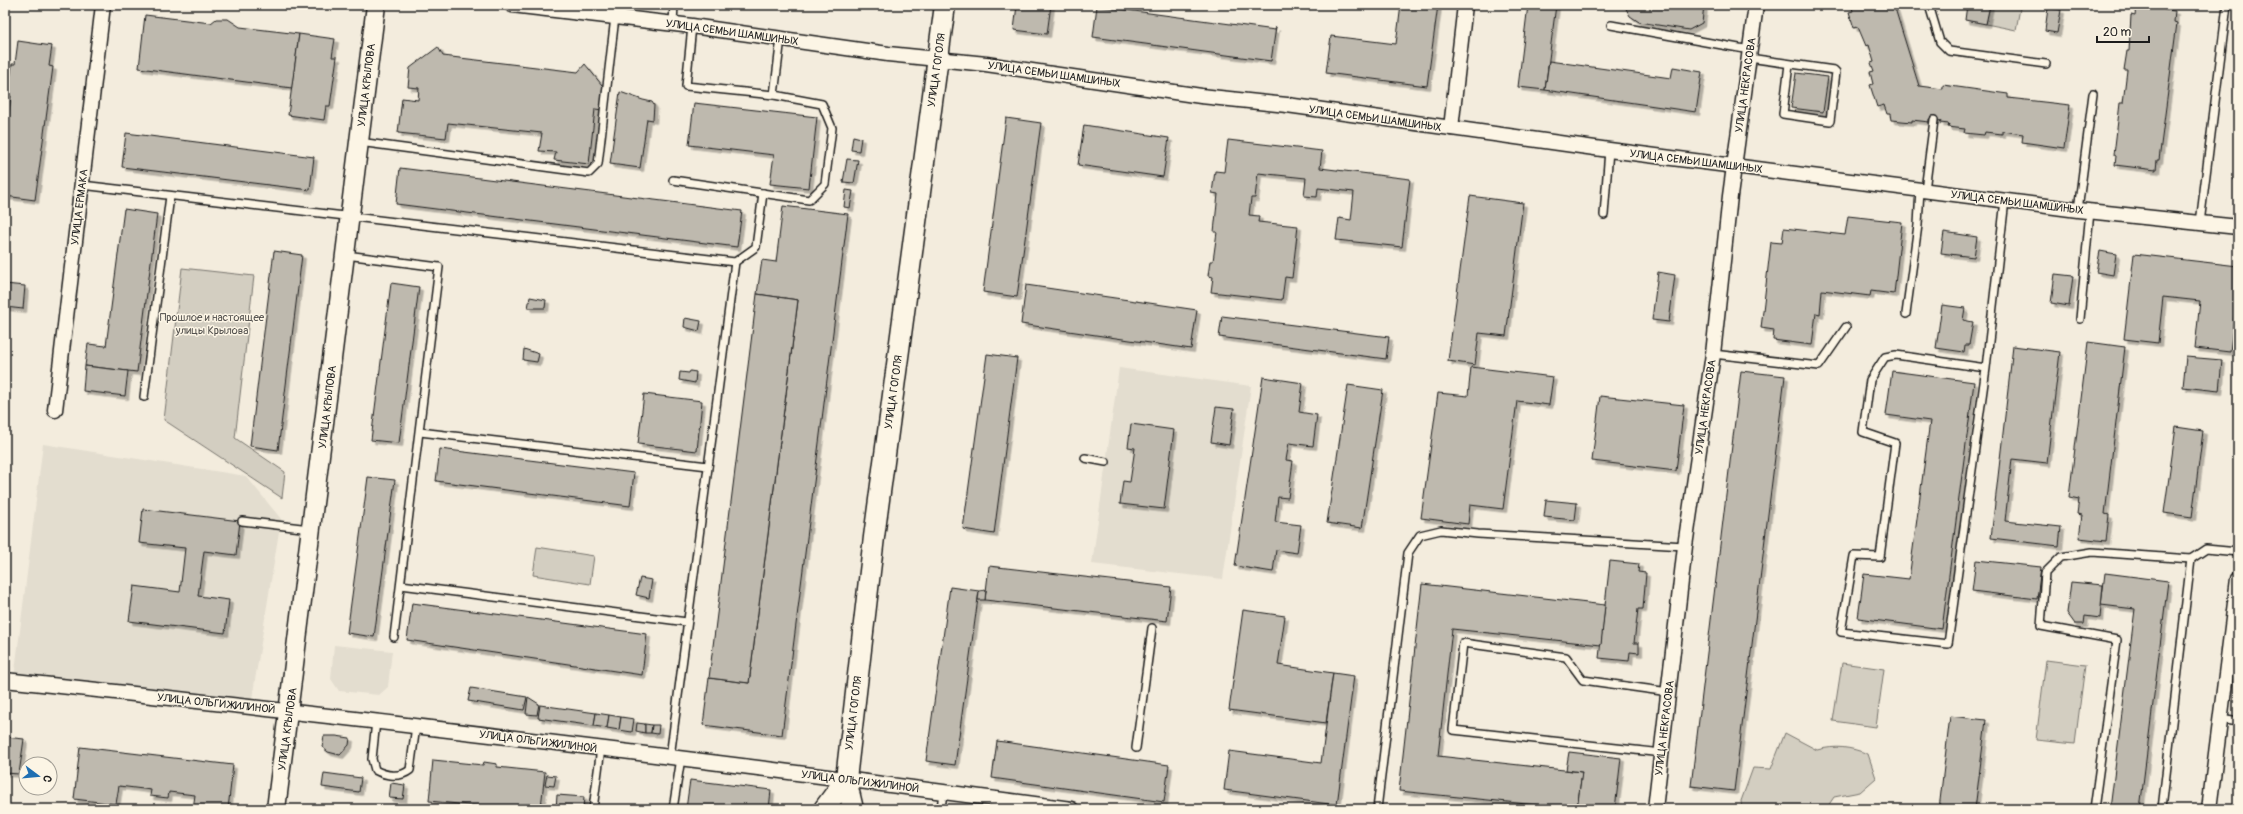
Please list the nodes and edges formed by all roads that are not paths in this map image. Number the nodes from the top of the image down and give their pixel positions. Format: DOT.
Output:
graph roads {
  1 [pos="103,5"];
  2 [pos="376,5"];
  3 [pos="512,5"];
  4 [pos="674,5"];
  5 [pos="944,5"];
  6 [pos="1466,5"];
  7 [pos="1756,5"];
  8 [pos="1929,5"];
  9 [pos="2227,5"];
  10 [pos="526,6"];
  11 [pos="618,13"];
  12 [pos="672,23"];
  13 [pos="1611,25"];
  14 [pos="692,26"];
  15 [pos="781,38"];
  16 [pos="1750,54"];
  17 [pos="937,58"];
  18 [pos="1789,64"];
  19 [pos="2046,64"];
  20 [pos="2092,94"];
  21 [pos="774,96"];
  22 [pos="1934,120"];
  23 [pos="1451,128"];
  24 [pos="359,142"];
  25 [pos="1609,150"];
  26 [pos="1735,165"];
  27 [pos="673,180"];
  28 [pos="82,186"];
  29 [pos="1922,190"];
  30 [pos="763,193"];
  31 [pos="170,196"];
  32 [pos="2005,200"];
  33 [pos="2084,210"];
  34 [pos="1604,215"];
  35 [pos="350,217"];
  36 [pos="2200,223"];
  37 [pos="2238,227"];
  38 [pos="346,255"];
  39 [pos="735,262"];
  40 [pos="1906,314"];
  41 [pos="2080,319"];
  42 [pos="1846,327"];
  43 [pos="1713,354"];
  44 [pos="1986,368"];
  45 [pos="144,397"];
  46 [pos="55,410"];
  47 [pos="420,432"];
  48 [pos="1085,458"];
  49 [pos="1106,462"];
  50 [pos="708,466"];
  51 [pos="242,521"];
  52 [pos="312,529"];
  53 [pos="1685,546"];
  54 [pos="2238,552"];
  55 [pos="2191,558"];
  56 [pos="2238,582"];
  57 [pos="401,585"];
  58 [pos="687,622"];
  59 [pos="1152,628"];
  60 [pos="394,637"];
  61 [pos="5,680"];
  62 [pos="1669,692"];
  63 [pos="289,710"];
  64 [pos="2221,719"];
  65 [pos="376,721"];
  66 [pos="2238,722"];
  67 [pos="416,726"];
  68 [pos="601,748"];
  69 [pos="1136,748"];
  70 [pos="1662,752"];
  71 [pos="676,757"];
  72 [pos="846,778"];
  73 [pos="943,792"];
  74 [pos="276,809"];
  75 [pos="593,809"];
  76 [pos="674,809"];
  77 [pos="824,809"];
  78 [pos="853,809"];
  79 [pos="942,809"];
  80 [pos="1070,809"];
  81 [pos="1377,809"];
  82 [pos="1655,809"];
  83 [pos="2094,809"];
  84 [pos="2162,809"];
  85 [pos="2209,809"];
  1 -- 28 [label="street, УЛИЦА ЕРМАКА"];
  2 -- 24 [label="street, УЛИЦА КРЫЛОВА"];
  3 -- 10 [label="street, УЛИЦА СЕМЬИ ШАМШИНЫХ"];
  4 -- 12 [label="lane"];
  5 -- 17 [label="main road, УЛИЦА ГОГОЛЯ"];
  6 -- 23 [label="street"];
  7 -- 16 [label="street, УЛИЦА НЕКРАСОВА"];
  8 -- 19 [label="lane"];
  9 -- 36 [label="lane"];
  10 -- 11 [label="street, УЛИЦА СЕМЬИ ШАМШИНЫХ"];
  11 -- 12 [label="street, УЛИЦА СЕМЬИ ШАМШИНЫХ"];
  11 -- 24 [label="lane"];
  12 -- 14 [label="street, УЛИЦА СЕМЬИ ШАМШИНЫХ"];
  13 -- 16 [label="lane"];
  14 -- 15 [label="street, УЛИЦА СЕМЬИ ШАМШИНЫХ"];
  14 -- 21 [label="lane"];
  15 -- 17 [label="street, УЛИЦА СЕМЬИ ШАМШИНЫХ"];
  15 -- 21 [label="lane"];
  16 -- 18 [label="lane"];
  16 -- 26 [label="street, УЛИЦА НЕКРАСОВА"];
  17 -- 23 [label="street, УЛИЦА СЕМЬИ ШАМШИНЫХ"];
  17 -- 72 [label="main road, УЛИЦА ГОГОЛЯ"];
  18 -- 18 [label="lane"];
  20 -- 33 [label="lane"];
  21 -- 30 [label="lane"];
  22 -- 29 [label="lane"];
  23 -- 25 [label="street, УЛИЦА СЕМЬИ ШАМШИНЫХ"];
  24 -- 35 [label="street, УЛИЦА КРЫЛОВА"];
  25 -- 26 [label="street, УЛИЦА СЕМЬИ ШАМШИНЫХ"];
  25 -- 34 [label="lane"];
  26 -- 29 [label="street, УЛИЦА СЕМЬИ ШАМШИНЫХ"];
  26 -- 43 [label="street, УЛИЦА НЕКРАСОВА"];
  27 -- 30 [label="lane"];
  28 -- 31 [label="lane"];
  28 -- 46 [label="street, УЛИЦА ЕРМАКА"];
  29 -- 32 [label="street, УЛИЦА СЕМЬИ ШАМШИНЫХ"];
  29 -- 40 [label="lane"];
  30 -- 39 [label="lane"];
  31 -- 35 [label="lane"];
  31 -- 45 [label="lane"];
  32 -- 33 [label="street, УЛИЦА СЕМЬИ ШАМШИНЫХ"];
  32 -- 44 [label="lane"];
  33 -- 36 [label="street, УЛИЦА СЕМЬИ ШАМШИНЫХ"];
  33 -- 41 [label="lane"];
  35 -- 38 [label="street, УЛИЦА КРЫЛОВА"];
  35 -- 39 [label="lane"];
  36 -- 37 [label="street, УЛИЦА СЕМЬИ ШАМШИНЫХ"];
  38 -- 47 [label="lane"];
  38 -- 52 [label="street, УЛИЦА КРЫЛОВА"];
  39 -- 50 [label="lane"];
  42 -- 43 [label="lane"];
  43 -- 53 [label="street, УЛИЦА НЕКРАСОВА"];
  44 -- 44 [label="lane"];
  47 -- 50 [label="lane"];
  47 -- 57 [label="lane"];
  48 -- 49 [label="lane"];
  50 -- 58 [label="lane"];
  51 -- 52 [label="lane"];
  52 -- 63 [label="street, УЛИЦА КРЫЛОВА"];
  53 -- 62 [label="street, УЛИЦА НЕКРАСОВА"];
  53 -- 81 [label="lane"];
  54 -- 55 [label="lane"];
  55 -- 83 [label="lane"];
  55 -- 84 [label="lane"];
  56 -- 64 [label="street"];
  57 -- 58 [label="lane"];
  57 -- 60 [label="lane"];
  58 -- 71 [label="lane"];
  59 -- 69 [label="lane"];
  61 -- 63 [label="street, УЛИЦА ОЛЬГИ ЖИЛИНОЙ"];
  62 -- 70 [label="street, УЛИЦА НЕКРАСОВА"];
  62 -- 70 [label="lane"];
  63 -- 65 [label="street, УЛИЦА ОЛЬГИ ЖИЛИНОЙ"];
  63 -- 74 [label="street, УЛИЦА КРЫЛОВА"];
  64 -- 66 [label="lane"];
  64 -- 85 [label="street"];
  65 -- 67 [label="street, УЛИЦА ОЛЬГИ ЖИЛИНОЙ"];
  65 -- 67 [label="lane"];
  67 -- 68 [label="street, УЛИЦА ОЛЬГИ ЖИЛИНОЙ"];
  68 -- 71 [label="street, УЛИЦА ОЛЬГИ ЖИЛИНОЙ"];
  68 -- 75 [label="lane"];
  70 -- 82 [label="street, УЛИЦА НЕКРАСОВА"];
  71 -- 72 [label="street, УЛИЦА ОЛЬГИ ЖИЛИНОЙ"];
  71 -- 76 [label="lane"];
  72 -- 73 [label="street, УЛИЦА ОЛЬГИ ЖИЛИНОЙ"];
  72 -- 77 [label="main road, УЛИЦА ГОГОЛЯ"];
  72 -- 78 [label="main road, УЛИЦА ГОГОЛЯ"];
  73 -- 79 [label="lane"];
  73 -- 80 [label="street, УЛИЦА ОЛЬГИ ЖИЛИНОЙ"];
}
